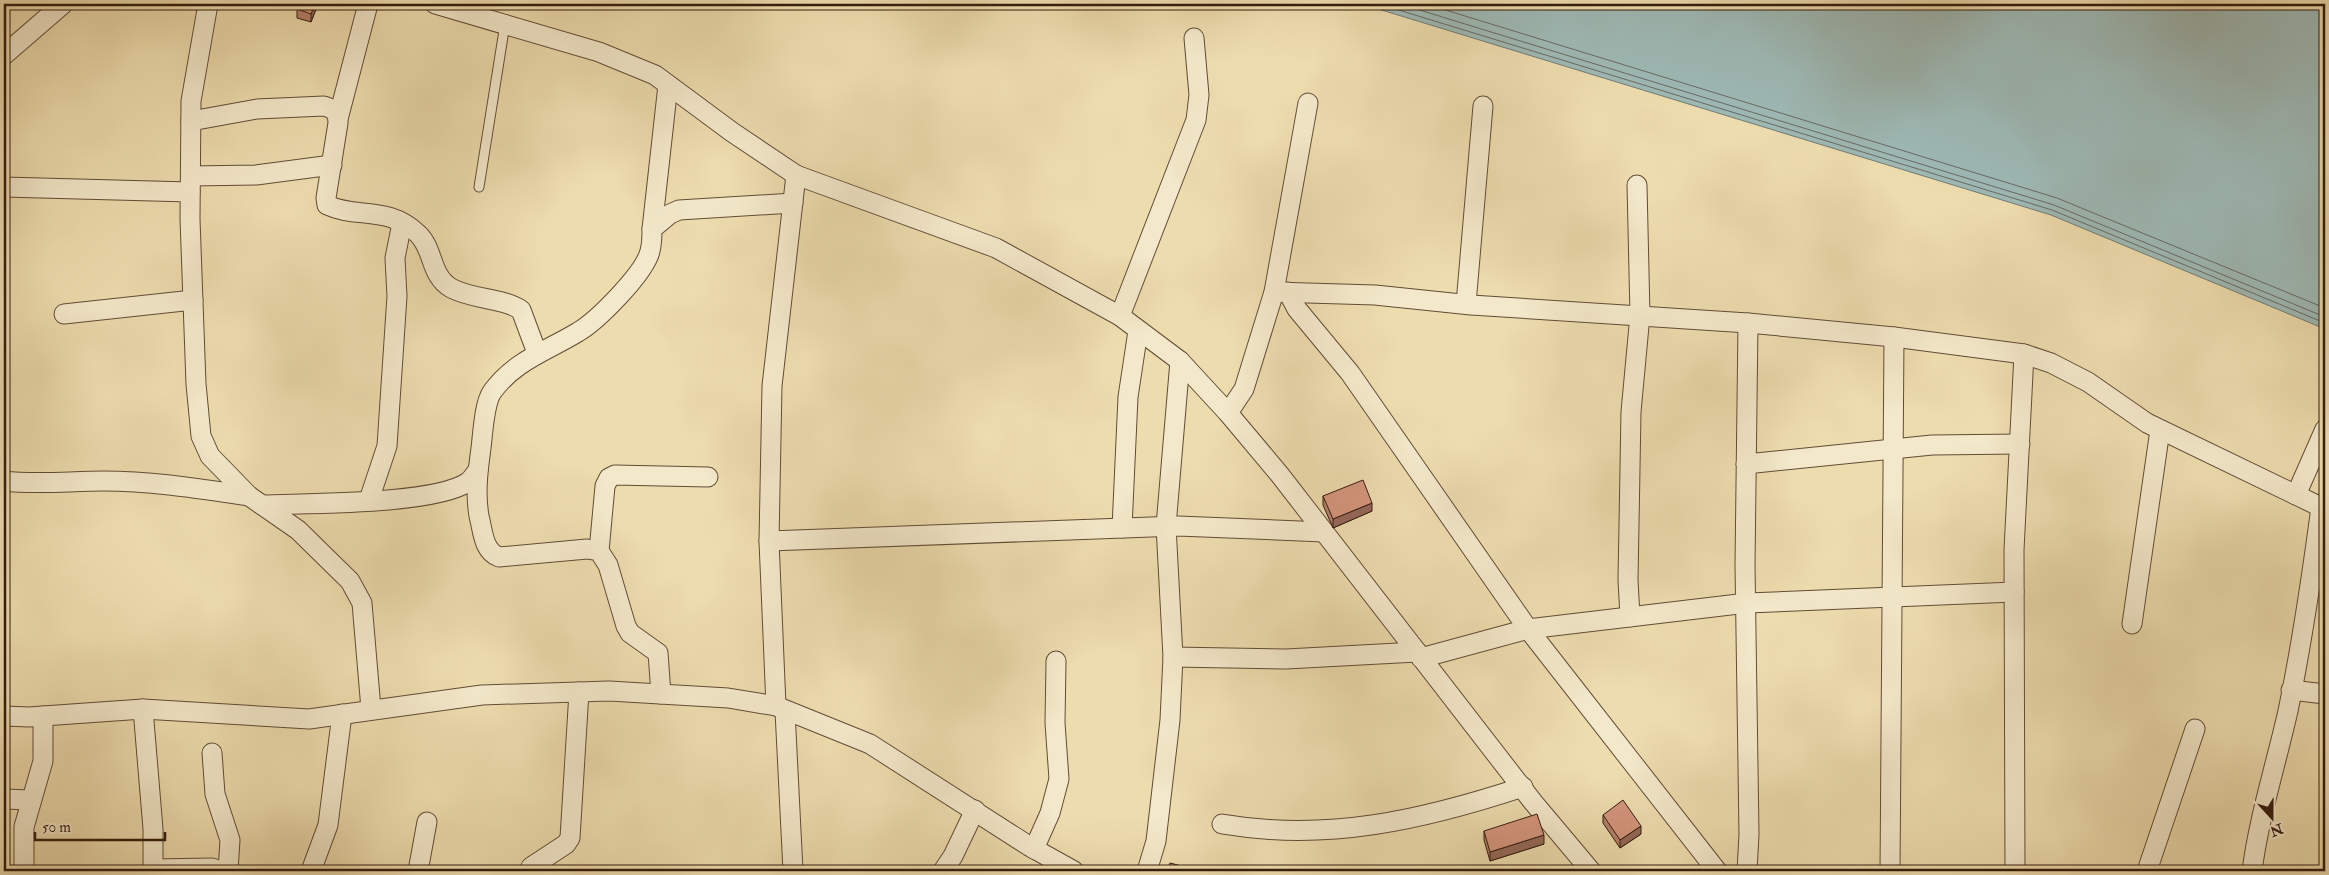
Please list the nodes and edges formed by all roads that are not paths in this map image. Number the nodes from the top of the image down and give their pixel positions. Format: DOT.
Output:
graph roads {
  1 [pos="63,4"];
  2 [pos="208,4"];
  3 [pos="368,4"];
  4 [pos="435,4"];
  5 [pos="505,24"];
  6 [pos="1194,38"];
  7 [pos="4,55"];
  8 [pos="668,85"];
  9 [pos="1308,103"];
  10 [pos="1483,106"];
  11 [pos="338,119"];
  12 [pos="190,121"];
  13 [pos="332,165"];
  14 [pos="796,174"];
  15 [pos="190,184"];
  16 [pos="1637,184"];
  17 [pos="4,186"];
  18 [pos="479,187"];
  19 [pos="793,204"];
  20 [pos="402,223"];
  21 [pos="652,228"];
  22 [pos="1281,292"];
  23 [pos="193,300"];
  24 [pos="1466,304"];
  25 [pos="64,314"];
  26 [pos="1640,315"];
  27 [pos="1120,316"];
  28 [pos="1748,323"];
  29 [pos="1138,331"];
  30 [pos="1894,337"];
  31 [pos="537,353"];
  32 [pos="2024,354"];
  33 [pos="1180,362"];
  34 [pos="1228,413"];
  35 [pos="2325,428"];
  36 [pos="2160,430"];
  37 [pos="2020,444"];
  38 [pos="1893,450"];
  39 [pos="1746,464"];
  40 [pos="478,470"];
  41 [pos="708,477"];
  42 [pos="4,481"];
  43 [pos="2296,495"];
  44 [pos="255,500"];
  45 [pos="369,500"];
  46 [pos="2323,508"];
  47 [pos="1166,526"];
  48 [pos="1122,528"];
  49 [pos="1324,532"];
  50 [pos="769,541"];
  51 [pos="599,551"];
  52 [pos="2014,592"];
  53 [pos="1892,596"];
  54 [pos="1747,603"];
  55 [pos="1630,617"];
  56 [pos="2132,624"];
  57 [pos="1528,629"];
  58 [pos="1419,655"];
  59 [pos="1173,657"];
  60 [pos="1056,661"];
  61 [pos="2291,690"];
  62 [pos="579,692"];
  63 [pos="661,694"];
  64 [pos="2325,694"];
  65 [pos="143,709"];
  66 [pos="372,709"];
  67 [pos="781,709"];
  68 [pos="342,714"];
  69 [pos="4,716"];
  70 [pos="43,716"];
  71 [pos="2195,729"];
  72 [pos="212,753"];
  73 [pos="1523,787"];
  74 [pos="4,799"];
  75 [pos="30,800"];
  76 [pos="975,810"];
  77 [pos="427,822"];
  78 [pos="1222,824"];
  79 [pos="1034,849"];
  80 [pos="531,867"];
  81 [pos="153,870"];
  82 [pos="24,871"];
  83 [pos="220,871"];
  84 [pos="228,871"];
  85 [pos="311,871"];
  86 [pos="418,871"];
  87 [pos="793,871"];
  88 [pos="943,871"];
  89 [pos="1074,871"];
  90 [pos="1147,871"];
  91 [pos="1591,871"];
  92 [pos="1717,871"];
  93 [pos="1747,871"];
  94 [pos="1890,871"];
  95 [pos="2015,871"];
  96 [pos="2146,871"];
  97 [pos="2252,871"];
  1 -- 7 [label="street"];
  2 -- 12 [label="street"];
  3 -- 11 [label="street"];
  4 -- 5 [label="street"];
  5 -- 8 [label="street"];
  5 -- 18 [label="lane"];
  6 -- 27 [label="street"];
  8 -- 14 [label="street"];
  8 -- 21 [label="street"];
  9 -- 22 [label="street"];
  10 -- 24 [label="street"];
  11 -- 12 [label="street"];
  11 -- 13 [label="street"];
  12 -- 15 [label="street"];
  13 -- 15 [label="street"];
  13 -- 20 [label="street"];
  14 -- 19 [label="street"];
  14 -- 27 [label="street"];
  15 -- 17 [label="street"];
  15 -- 23 [label="street"];
  16 -- 26 [label="street"];
  19 -- 21 [label="street"];
  19 -- 50 [label="street"];
  20 -- 31 [label="street"];
  20 -- 45 [label="street"];
  21 -- 31 [label="street"];
  22 -- 24 [label="street"];
  22 -- 34 [label="street"];
  22 -- 57 [label="street"];
  23 -- 25 [label="street"];
  23 -- 44 [label="street"];
  24 -- 26 [label="street"];
  26 -- 28 [label="street"];
  26 -- 55 [label="street"];
  27 -- 29 [label="street"];
  28 -- 30 [label="street"];
  28 -- 39 [label="street"];
  29 -- 33 [label="street"];
  29 -- 48 [label="street"];
  30 -- 32 [label="street"];
  30 -- 38 [label="street"];
  31 -- 40 [label="street"];
  32 -- 36 [label="street"];
  32 -- 37 [label="street"];
  33 -- 34 [label="street"];
  33 -- 47 [label="street"];
  34 -- 49 [label="street"];
  35 -- 43 [label="street"];
  36 -- 43 [label="street"];
  36 -- 56 [label="street"];
  37 -- 38 [label="street"];
  37 -- 52 [label="street"];
  38 -- 39 [label="street"];
  38 -- 53 [label="street"];
  39 -- 54 [label="street"];
  40 -- 45 [label="street"];
  40 -- 51 [label="street"];
  41 -- 51 [label="street"];
  42 -- 44 [label="street"];
  43 -- 46 [label="street"];
  44 -- 45 [label="street"];
  44 -- 66 [label="street"];
  46 -- 61 [label="street"];
  47 -- 48 [label="street"];
  47 -- 49 [label="street"];
  47 -- 59 [label="street"];
  48 -- 50 [label="street"];
  49 -- 58 [label="street"];
  50 -- 67 [label="street"];
  51 -- 63 [label="street"];
  52 -- 53 [label="street"];
  52 -- 95 [label="street"];
  53 -- 54 [label="street"];
  53 -- 94 [label="street"];
  54 -- 55 [label="street"];
  54 -- 93 [label="street"];
  55 -- 57 [label="street"];
  57 -- 58 [label="street"];
  57 -- 92 [label="street"];
  58 -- 59 [label="street"];
  58 -- 73 [label="street"];
  59 -- 90 [label="street"];
  60 -- 79 [label="street"];
  61 -- 64 [label="street"];
  61 -- 97 [label="street"];
  62 -- 63 [label="street"];
  62 -- 66 [label="street"];
  62 -- 80 [label="street"];
  63 -- 67 [label="street"];
  65 -- 68 [label="street"];
  65 -- 70 [label="street"];
  65 -- 81 [label="street"];
  66 -- 68 [label="street"];
  67 -- 76 [label="street"];
  67 -- 87 [label="street"];
  68 -- 85 [label="street"];
  69 -- 70 [label="street"];
  70 -- 75 [label="street"];
  71 -- 96 [label="street"];
  72 -- 84 [label="street"];
  73 -- 78 [label="street"];
  73 -- 91 [label="street"];
  74 -- 75 [label="street"];
  75 -- 82 [label="street"];
  76 -- 79 [label="street"];
  76 -- 88 [label="street"];
  77 -- 86 [label="street"];
  79 -- 89 [label="street"];
  81 -- 83 [label="street"];
}
